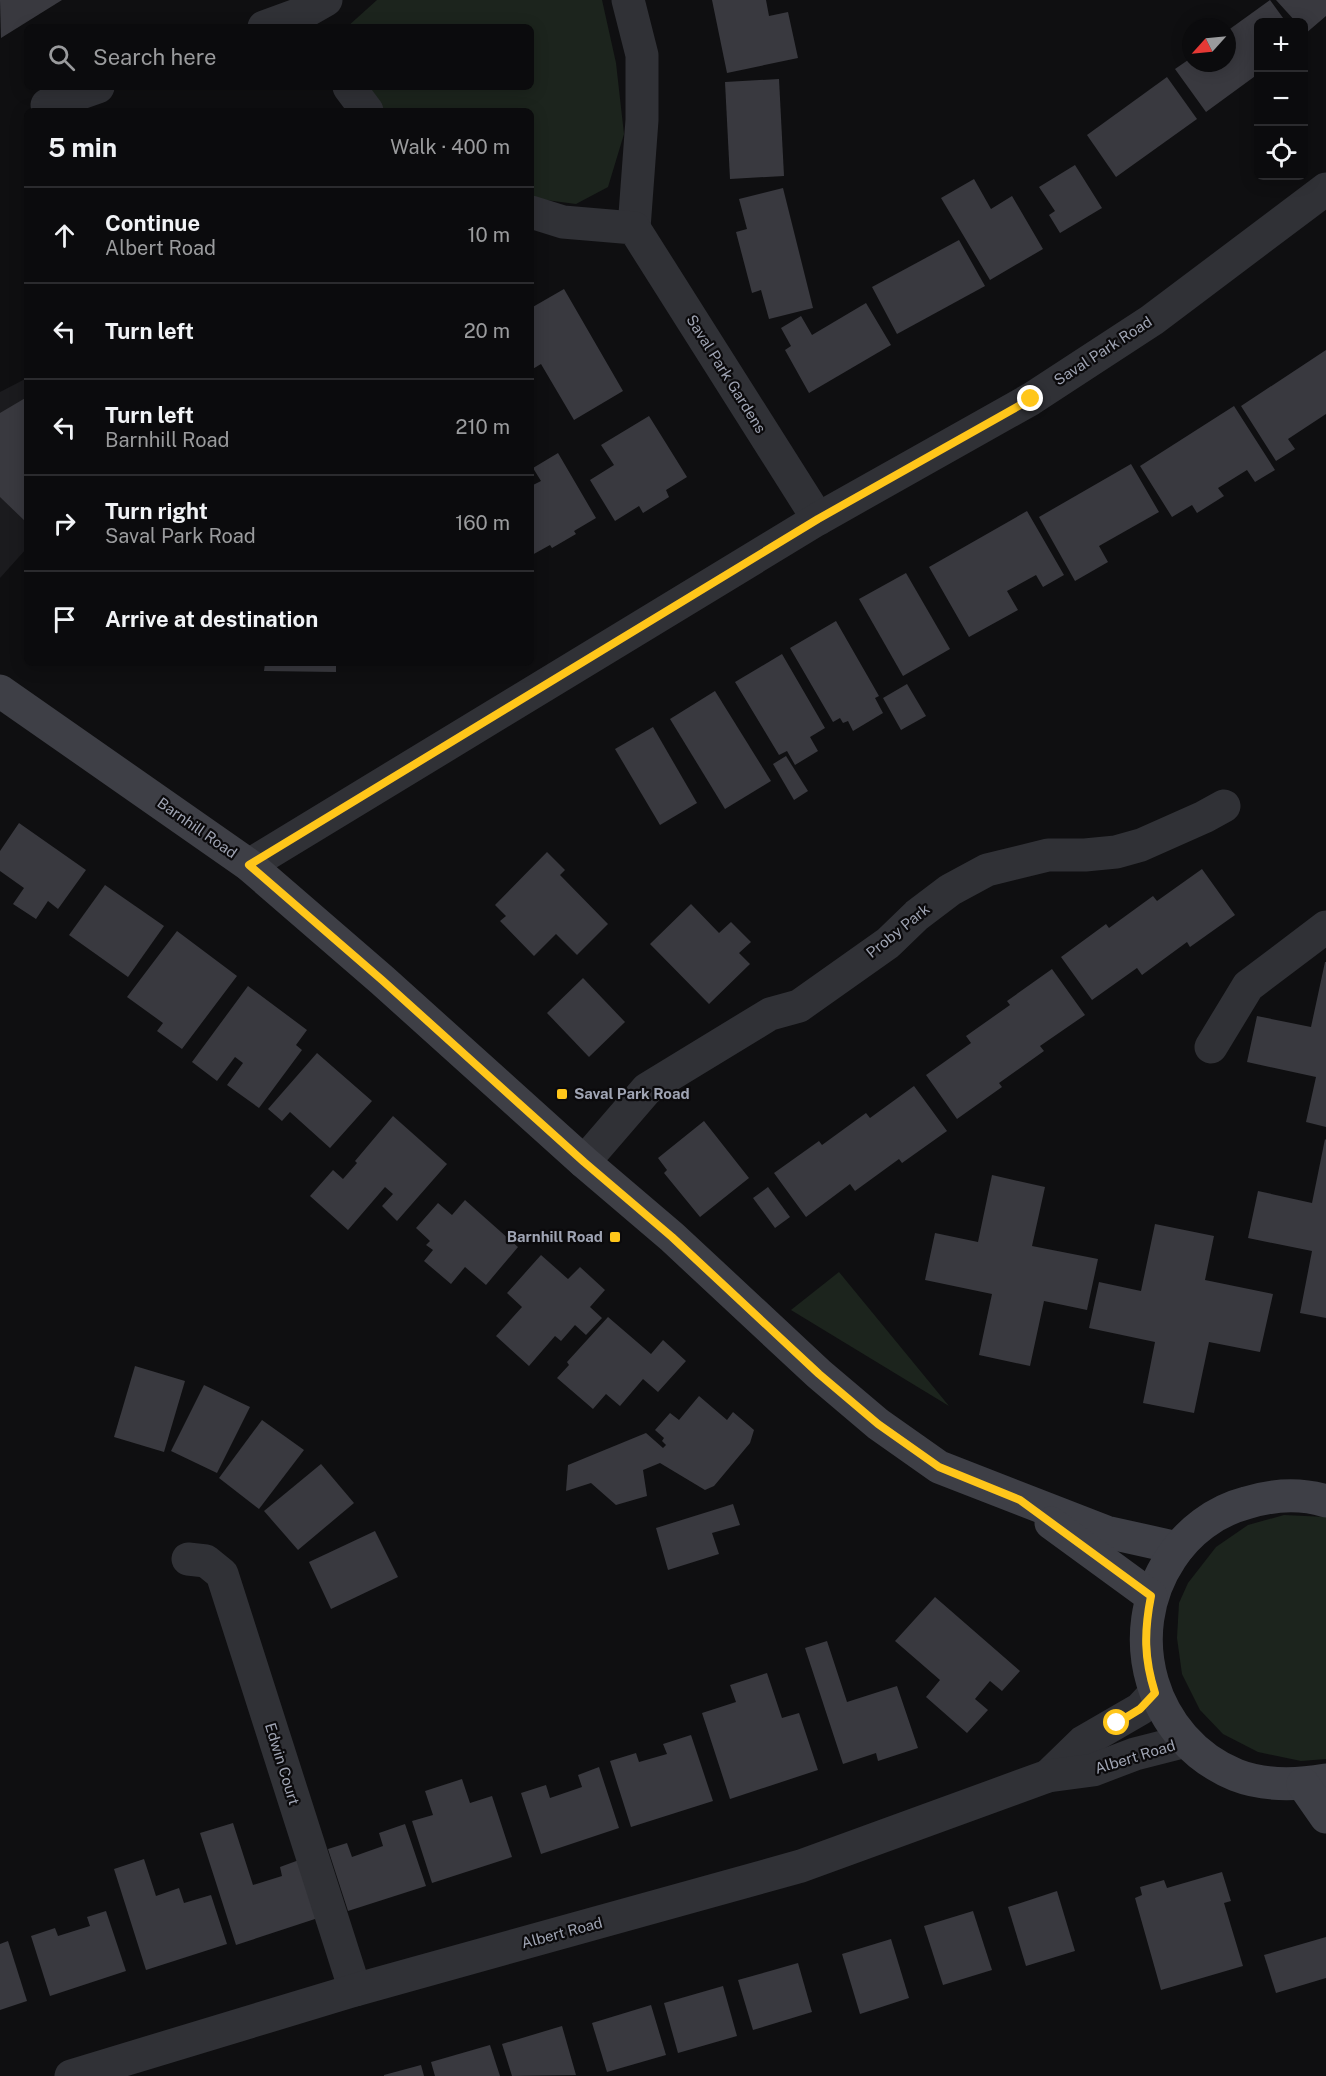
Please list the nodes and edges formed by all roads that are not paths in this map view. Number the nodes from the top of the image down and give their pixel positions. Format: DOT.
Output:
graph roads {
  1 [pos="628,0"];
  2 [pos="315,13"];
  3 [pos="275,24"];
  4 [pos="90,90"];
  5 [pos="351,90"];
  6 [pos="47,105"];
  7 [pos="365,108"];
  8 [pos="1326,189"];
  9 [pos="534,213"];
  10 [pos="634,228"];
  11 [pos="818,519"];
  12 [pos="0,691"];
  13 [pos="1224,806"];
  14 [pos="249,865"];
  15 [pos="1326,927"];
  16 [pos="1211,1047"];
  17 [pos="584,1162"];
  18 [pos="1020,1500"];
  19 [pos="1326,1501"];
  20 [pos="1178,1548"];
  21 [pos="188,1559"];
  22 [pos="1151,1596"];
  23 [pos="1155,1693"];
  24 [pos="1186,1742"];
  25 [pos="1048,1776"];
  26 [pos="1315,1782"];
  27 [pos="1326,1817"];
  28 [pos="355,1990"];
  29 [pos="71,2076"];
  1 -- 10 [label="street"];
  2 -- 3 [label="street"];
  4 -- 6 [label="street"];
  5 -- 7 [label="street"];
  8 -- 11 [label="street, Saval Park Road"];
  9 -- 10 [label="street"];
  10 -- 11 [label="street, Saval Park Gardens"];
  11 -- 14 [label="street, Saval Park Road"];
  12 -- 14 [label="main road, Barnhill Road"];
  13 -- 17 [label="street, Proby Park"];
  14 -- 17 [label="main road, Barnhill Road"];
  15 -- 16 [label="street"];
  17 -- 18 [label="main road, Barnhill Road"];
  18 -- 20 [label="main road, Barnhill Road"];
  18 -- 22 [label="main road, Barnhill Road"];
  19 -- 20 [label="main road"];
  20 -- 22 [label="main road"];
  21 -- 28 [label="street, Edwin Court"];
  22 -- 23 [label="main road"];
  23 -- 24 [label="main road"];
  23 -- 25 [label="street, Albert Road"];
  24 -- 25 [label="street, Albert Road"];
  24 -- 26 [label="main road"];
  25 -- 28 [label="street, Albert Road"];
  26 -- 27 [label="main road"];
  28 -- 29 [label="street, Albert Road"];
}
